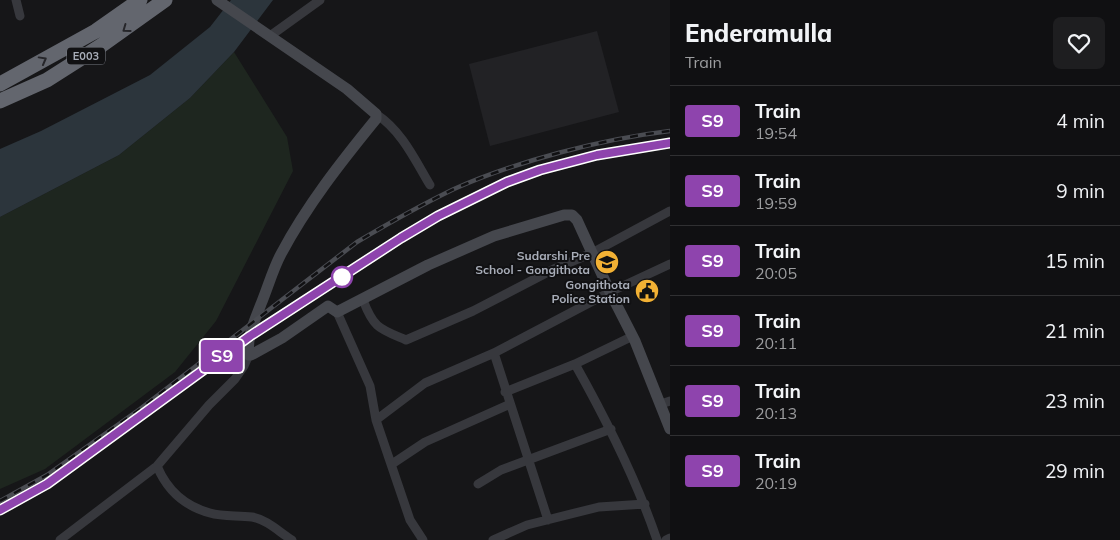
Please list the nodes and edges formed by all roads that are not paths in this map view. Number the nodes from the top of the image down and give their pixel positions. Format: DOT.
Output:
graph roads {
  1 [pos="16,0"];
  2 [pos="140,0"];
  3 [pos="165,0"];
  4 [pos="217,0"];
  5 [pos="320,0"];
  6 [pos="20,16"];
  7 [pos="270,36"];
  8 [pos="0,84"];
  9 [pos="0,101"];
  10 [pos="376,114"];
  11 [pos="430,185"];
  12 [pos="670,211"];
  13 [pos="592,253"];
  14 [pos="670,264"];
  15 [pos="610,292"];
  16 [pos="363,300"];
  17 [pos="337,312"];
  18 [pos="633,336"];
  19 [pos="494,354"];
  20 [pos="248,355"];
  21 [pos="575,364"];
  22 [pos="506,392"];
  23 [pos="665,403"];
  24 [pos="510,404"];
  25 [pos="376,420"];
  26 [pos="611,429"];
  27 [pos="670,429"];
  28 [pos="529,459"];
  29 [pos="392,464"];
  30 [pos="157,466"];
  31 [pos="478,484"];
  32 [pos="645,504"];
  33 [pos="548,520"];
  34 [pos="670,538"];
  35 [pos="287,539"];
  36 [pos="60,540"];
  37 [pos="423,540"];
  38 [pos="493,540"];
  39 [pos="657,540"];
  40 [pos="666,540"];
  1 -- 6 [label="street"];
  8 -- 2 [label="highway, E003, one-way"];
  3 -- 9 [label="highway, E003, one-way"];
  4 -- 7 [label="street"];
  5 -- 7 [label="street"];
  7 -- 10 [label="street"];
  10 -- 11 [label="street"];
  10 -- 20 [label="street"];
  12 -- 13 [label="street"];
  13 -- 15 [label="street"];
  13 -- 16 [label="street"];
  13 -- 16 [label="street"];
  14 -- 15 [label="street"];
  15 -- 18 [label="street"];
  15 -- 19 [label="street"];
  16 -- 17 [label="street"];
  17 -- 20 [label="street"];
  17 -- 25 [label="street"];
  18 -- 21 [label="street"];
  18 -- 23 [label="street"];
  19 -- 22 [label="street"];
  19 -- 25 [label="street"];
  20 -- 30 [label="street"];
  21 -- 22 [label="street"];
  21 -- 26 [label="street"];
  22 -- 24 [label="street"];
  23 -- 27 [label="street"];
  24 -- 28 [label="street"];
  24 -- 29 [label="street"];
  25 -- 29 [label="street"];
  26 -- 28 [label="street"];
  26 -- 32 [label="street"];
  28 -- 31 [label="street"];
  28 -- 33 [label="street"];
  29 -- 37 [label="street"];
  30 -- 35 [label="street"];
  30 -- 36 [label="street"];
  32 -- 33 [label="street"];
  32 -- 39 [label="street"];
  33 -- 38 [label="street"];
  34 -- 40 [label="street"];
}
